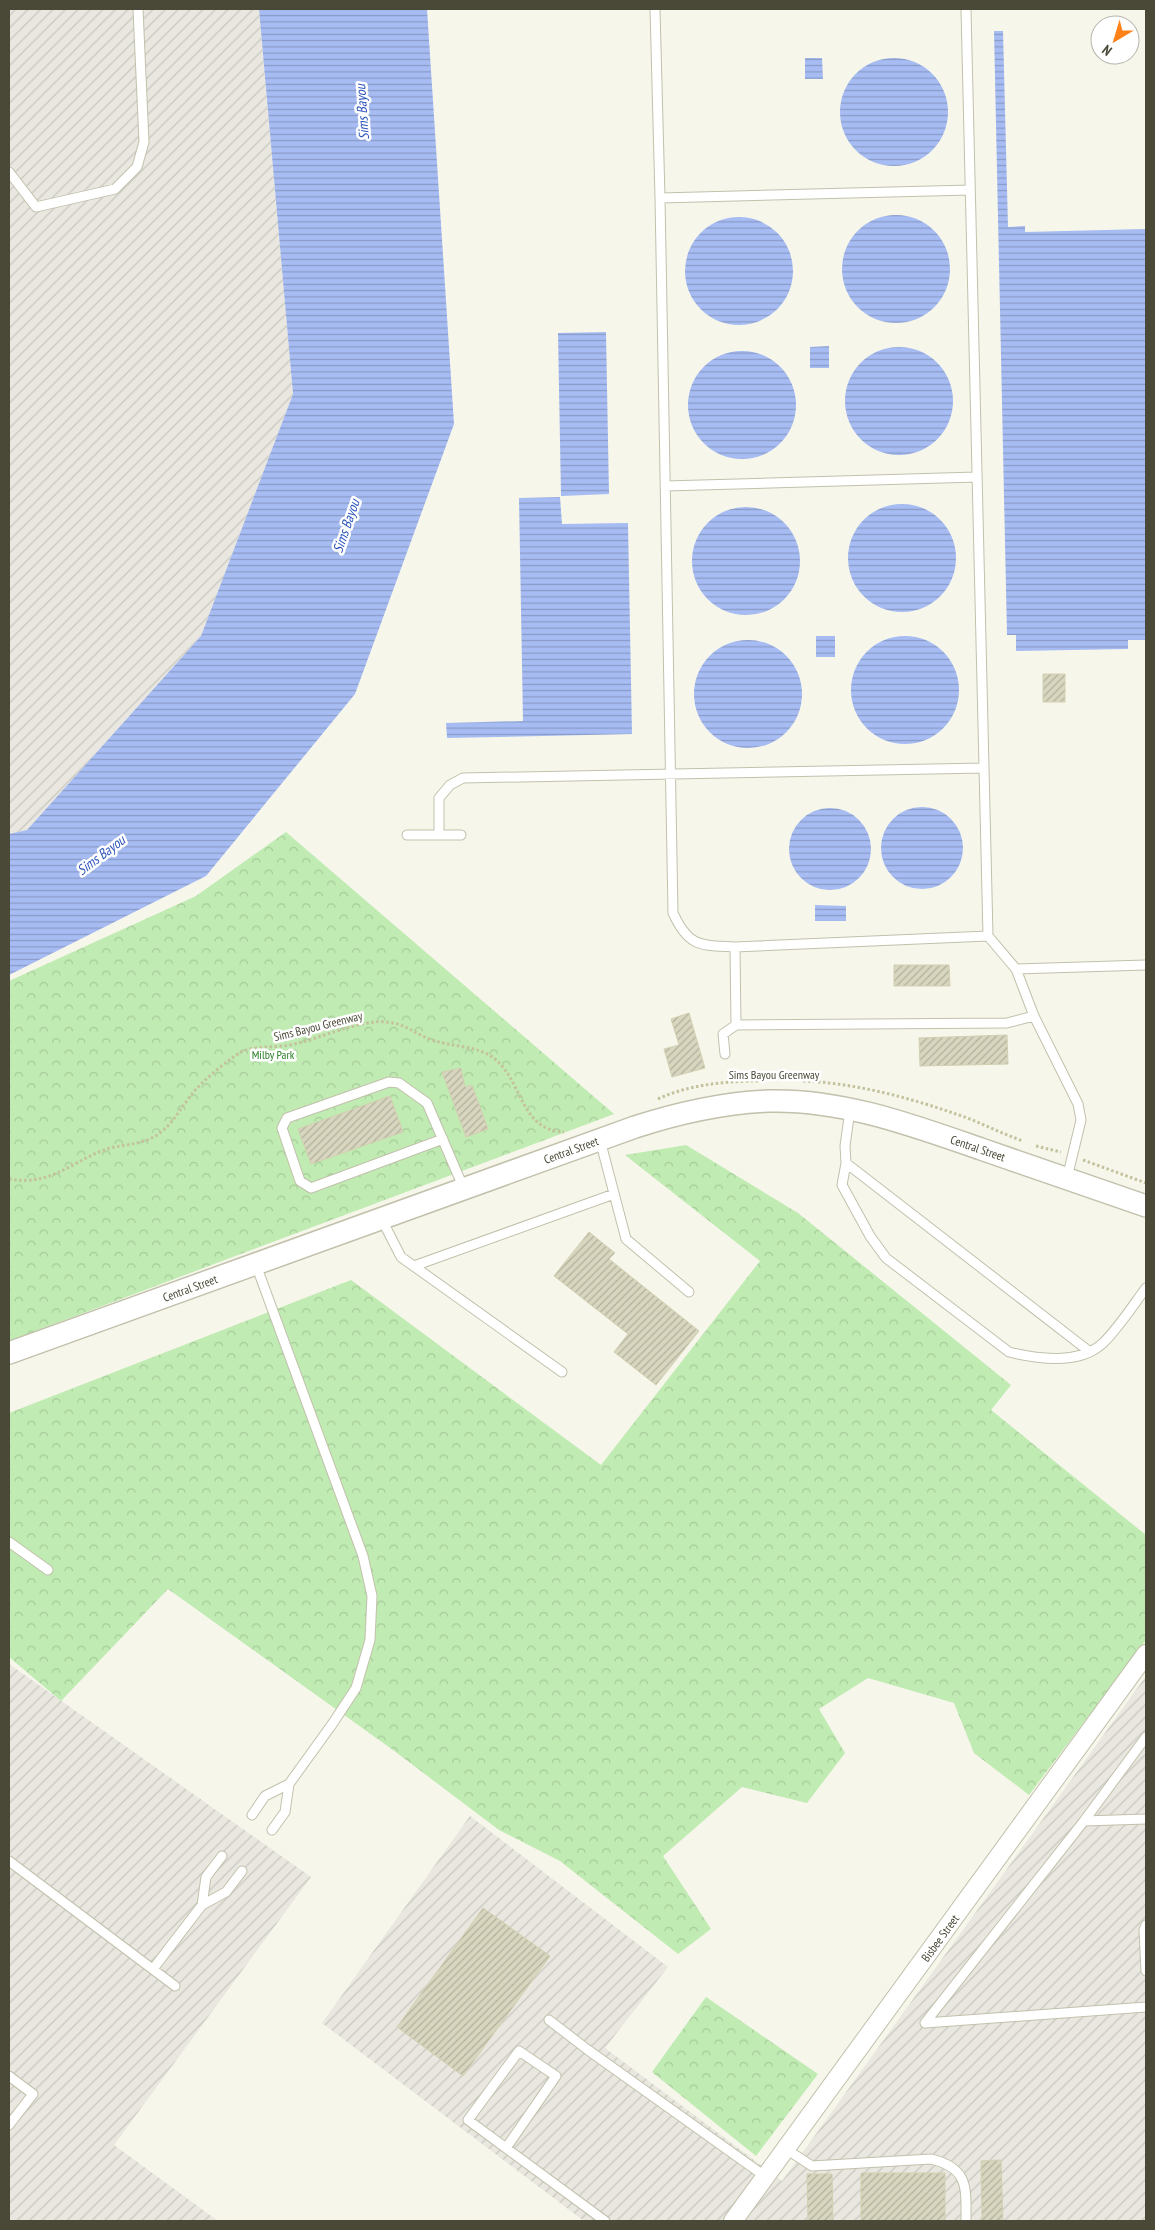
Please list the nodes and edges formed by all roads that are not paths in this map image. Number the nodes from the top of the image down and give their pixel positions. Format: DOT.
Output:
graph roads {
  1 [pos="138,9"];
  2 [pos="655,9"];
  3 [pos="966,9"];
  4 [pos="9,172"];
  5 [pos="970,190"];
  6 [pos="660,198"];
  7 [pos="977,477"];
  8 [pos="665,486"];
  9 [pos="984,768"];
  10 [pos="670,772"];
  11 [pos="408,835"];
  12 [pos="439,835"];
  13 [pos="461,835"];
  14 [pos="988,936"];
  15 [pos="735,948"];
  16 [pos="1146,965"];
  17 [pos="1016,969"];
  18 [pos="1034,1016"];
  19 [pos="736,1025"];
  20 [pos="725,1054"];
  21 [pos="850,1109"];
  22 [pos="443,1139"];
  23 [pos="600,1140"];
  24 [pos="846,1163"];
  25 [pos="1067,1178"];
  26 [pos="464,1189"];
  27 [pos="614,1194"];
  28 [pos="1146,1206"];
  29 [pos="381,1218"];
  30 [pos="255,1265"];
  31 [pos="414,1266"];
  32 [pos="1146,1288"];
  33 [pos="689,1292"];
  34 [pos="1090,1352"];
  35 [pos="9,1353"];
  36 [pos="562,1372"];
  37 [pos="9,1542"];
  38 [pos="48,1570"];
  39 [pos="1146,1654"];
  40 [pos="1146,1737"];
  41 [pos="289,1784"];
  42 [pos="252,1815"];
  43 [pos="1146,1819"];
  44 [pos="1084,1821"];
  45 [pos="272,1830"];
  46 [pos="222,1856"];
  47 [pos="9,1861"];
  48 [pos="242,1871"];
  49 [pos="202,1905"];
  50 [pos="1146,1925"];
  51 [pos="153,1970"];
  52 [pos="1146,1971"];
  53 [pos="175,1986"];
  54 [pos="1146,2007"];
  55 [pos="549,2020"];
  56 [pos="9,2076"];
  57 [pos="9,2125"];
  58 [pos="506,2148"];
  59 [pos="786,2149"];
  60 [pos="766,2177"];
  61 [pos="605,2221"];
  62 [pos="733,2221"];
  63 [pos="966,2221"];
  1 -- 4 [label="lane"];
  2 -- 6 [label="lane"];
  3 -- 5 [label="lane"];
  5 -- 6 [label="lane"];
  5 -- 7 [label="lane"];
  6 -- 8 [label="lane"];
  7 -- 8 [label="lane"];
  7 -- 9 [label="lane"];
  8 -- 10 [label="lane"];
  9 -- 10 [label="lane"];
  9 -- 14 [label="lane"];
  10 -- 12 [label="lane"];
  10 -- 15 [label="lane"];
  11 -- 12 [label="lane"];
  12 -- 13 [label="lane"];
  14 -- 15 [label="lane"];
  14 -- 17 [label="lane"];
  15 -- 19 [label="lane"];
  16 -- 17 [label="lane"];
  17 -- 18 [label="lane"];
  18 -- 19 [label="lane"];
  18 -- 25 [label="lane"];
  19 -- 20 [label="lane"];
  21 -- 23 [label="street, Central Street"];
  21 -- 24 [label="lane"];
  21 -- 25 [label="street, Central Street"];
  22 -- 22 [label="lane"];
  22 -- 26 [label="lane"];
  23 -- 26 [label="street, Central Street"];
  23 -- 27 [label="lane"];
  24 -- 34 [label="lane"];
  24 -- 34 [label="lane"];
  25 -- 28 [label="street, Central Street"];
  26 -- 29 [label="street, Central Street"];
  27 -- 31 [label="lane"];
  27 -- 33 [label="lane"];
  29 -- 30 [label="street, Central Street"];
  29 -- 31 [label="lane"];
  30 -- 35 [label="street, Central Street"];
  30 -- 41 [label="lane"];
  31 -- 36 [label="lane"];
  32 -- 34 [label="lane"];
  37 -- 38 [label="lane"];
  39 -- 59 [label="street, Bisbee Street"];
  40 -- 44 [label="lane"];
  41 -- 42 [label="lane"];
  41 -- 45 [label="lane"];
  43 -- 44 [label="lane"];
  44 -- 54 [label="lane"];
  46 -- 49 [label="lane"];
  47 -- 51 [label="lane"];
  48 -- 49 [label="lane"];
  49 -- 51 [label="lane"];
  50 -- 52 [label="lane"];
  51 -- 53 [label="lane"];
  55 -- 60 [label="lane"];
  56 -- 57 [label="lane"];
  58 -- 58 [label="lane"];
  58 -- 61 [label="lane"];
  59 -- 60 [label="street, Bisbee Street"];
  59 -- 63 [label="lane"];
  60 -- 62 [label="street, Bisbee Street"];
}
